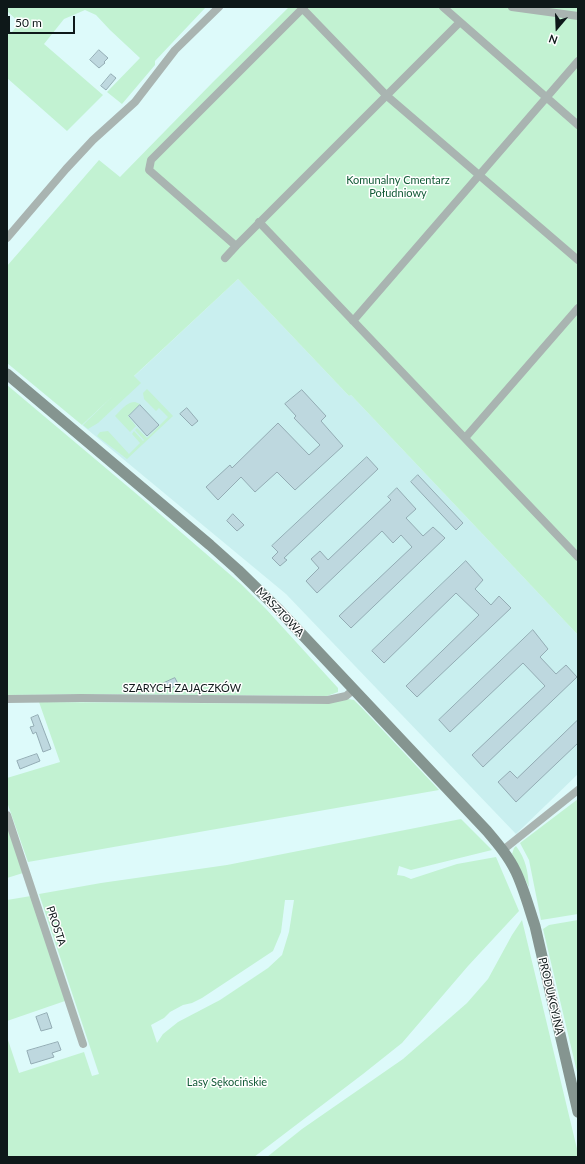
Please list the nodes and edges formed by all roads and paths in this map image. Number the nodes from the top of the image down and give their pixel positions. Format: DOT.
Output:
graph roads {
  1 [pos="219,7"];
  2 [pos="443,7"];
  3 [pos="512,7"];
  4 [pos="303,8"];
  5 [pos="578,16"];
  6 [pos="460,22"];
  7 [pos="578,61"];
  8 [pos="386,96"];
  9 [pos="546,97"];
  10 [pos="578,125"];
  11 [pos="479,176"];
  12 [pos="259,222"];
  13 [pos="7,238"];
  14 [pos="236,246"];
  15 [pos="225,258"];
  16 [pos="578,260"];
  17 [pos="578,308"];
  18 [pos="353,321"];
  19 [pos="7,374"];
  20 [pos="465,438"];
  21 [pos="578,556"];
  22 [pos="353,690"];
  23 [pos="7,699"];
  24 [pos="578,790"];
  25 [pos="7,815"];
  26 [pos="503,850"];
  27 [pos="520,882"];
  28 [pos="83,1044"];
  29 [pos="578,1112"];
  1 -- 13 [label="street"];
  2 -- 6 [label="street"];
  3 -- 5 [label="street"];
  4 -- 8 [label="street"];
  4 -- 14 [label="street"];
  6 -- 8 [label="street"];
  6 -- 9 [label="street"];
  7 -- 9 [label="street"];
  8 -- 11 [label="street"];
  8 -- 12 [label="street"];
  9 -- 10 [label="street"];
  9 -- 11 [label="street"];
  11 -- 16 [label="street"];
  11 -- 18 [label="street"];
  12 -- 14 [label="street"];
  12 -- 18 [label="street"];
  14 -- 15 [label="street"];
  17 -- 20 [label="street"];
  18 -- 20 [label="street"];
  19 -- 22 [label="street, MASZTOWA"];
  20 -- 21 [label="street"];
  22 -- 23 [label="street, SZARYCH ZAJĄCZKÓW"];
  22 -- 26 [label="street, MASZTOWA"];
  24 -- 26 [label="street"];
  25 -- 28 [label="street, PROSTA"];
  26 -- 27 [label="street, MASZTOWA"];
  27 -- 29 [label="street, PRODUKCYJNA"];
}
